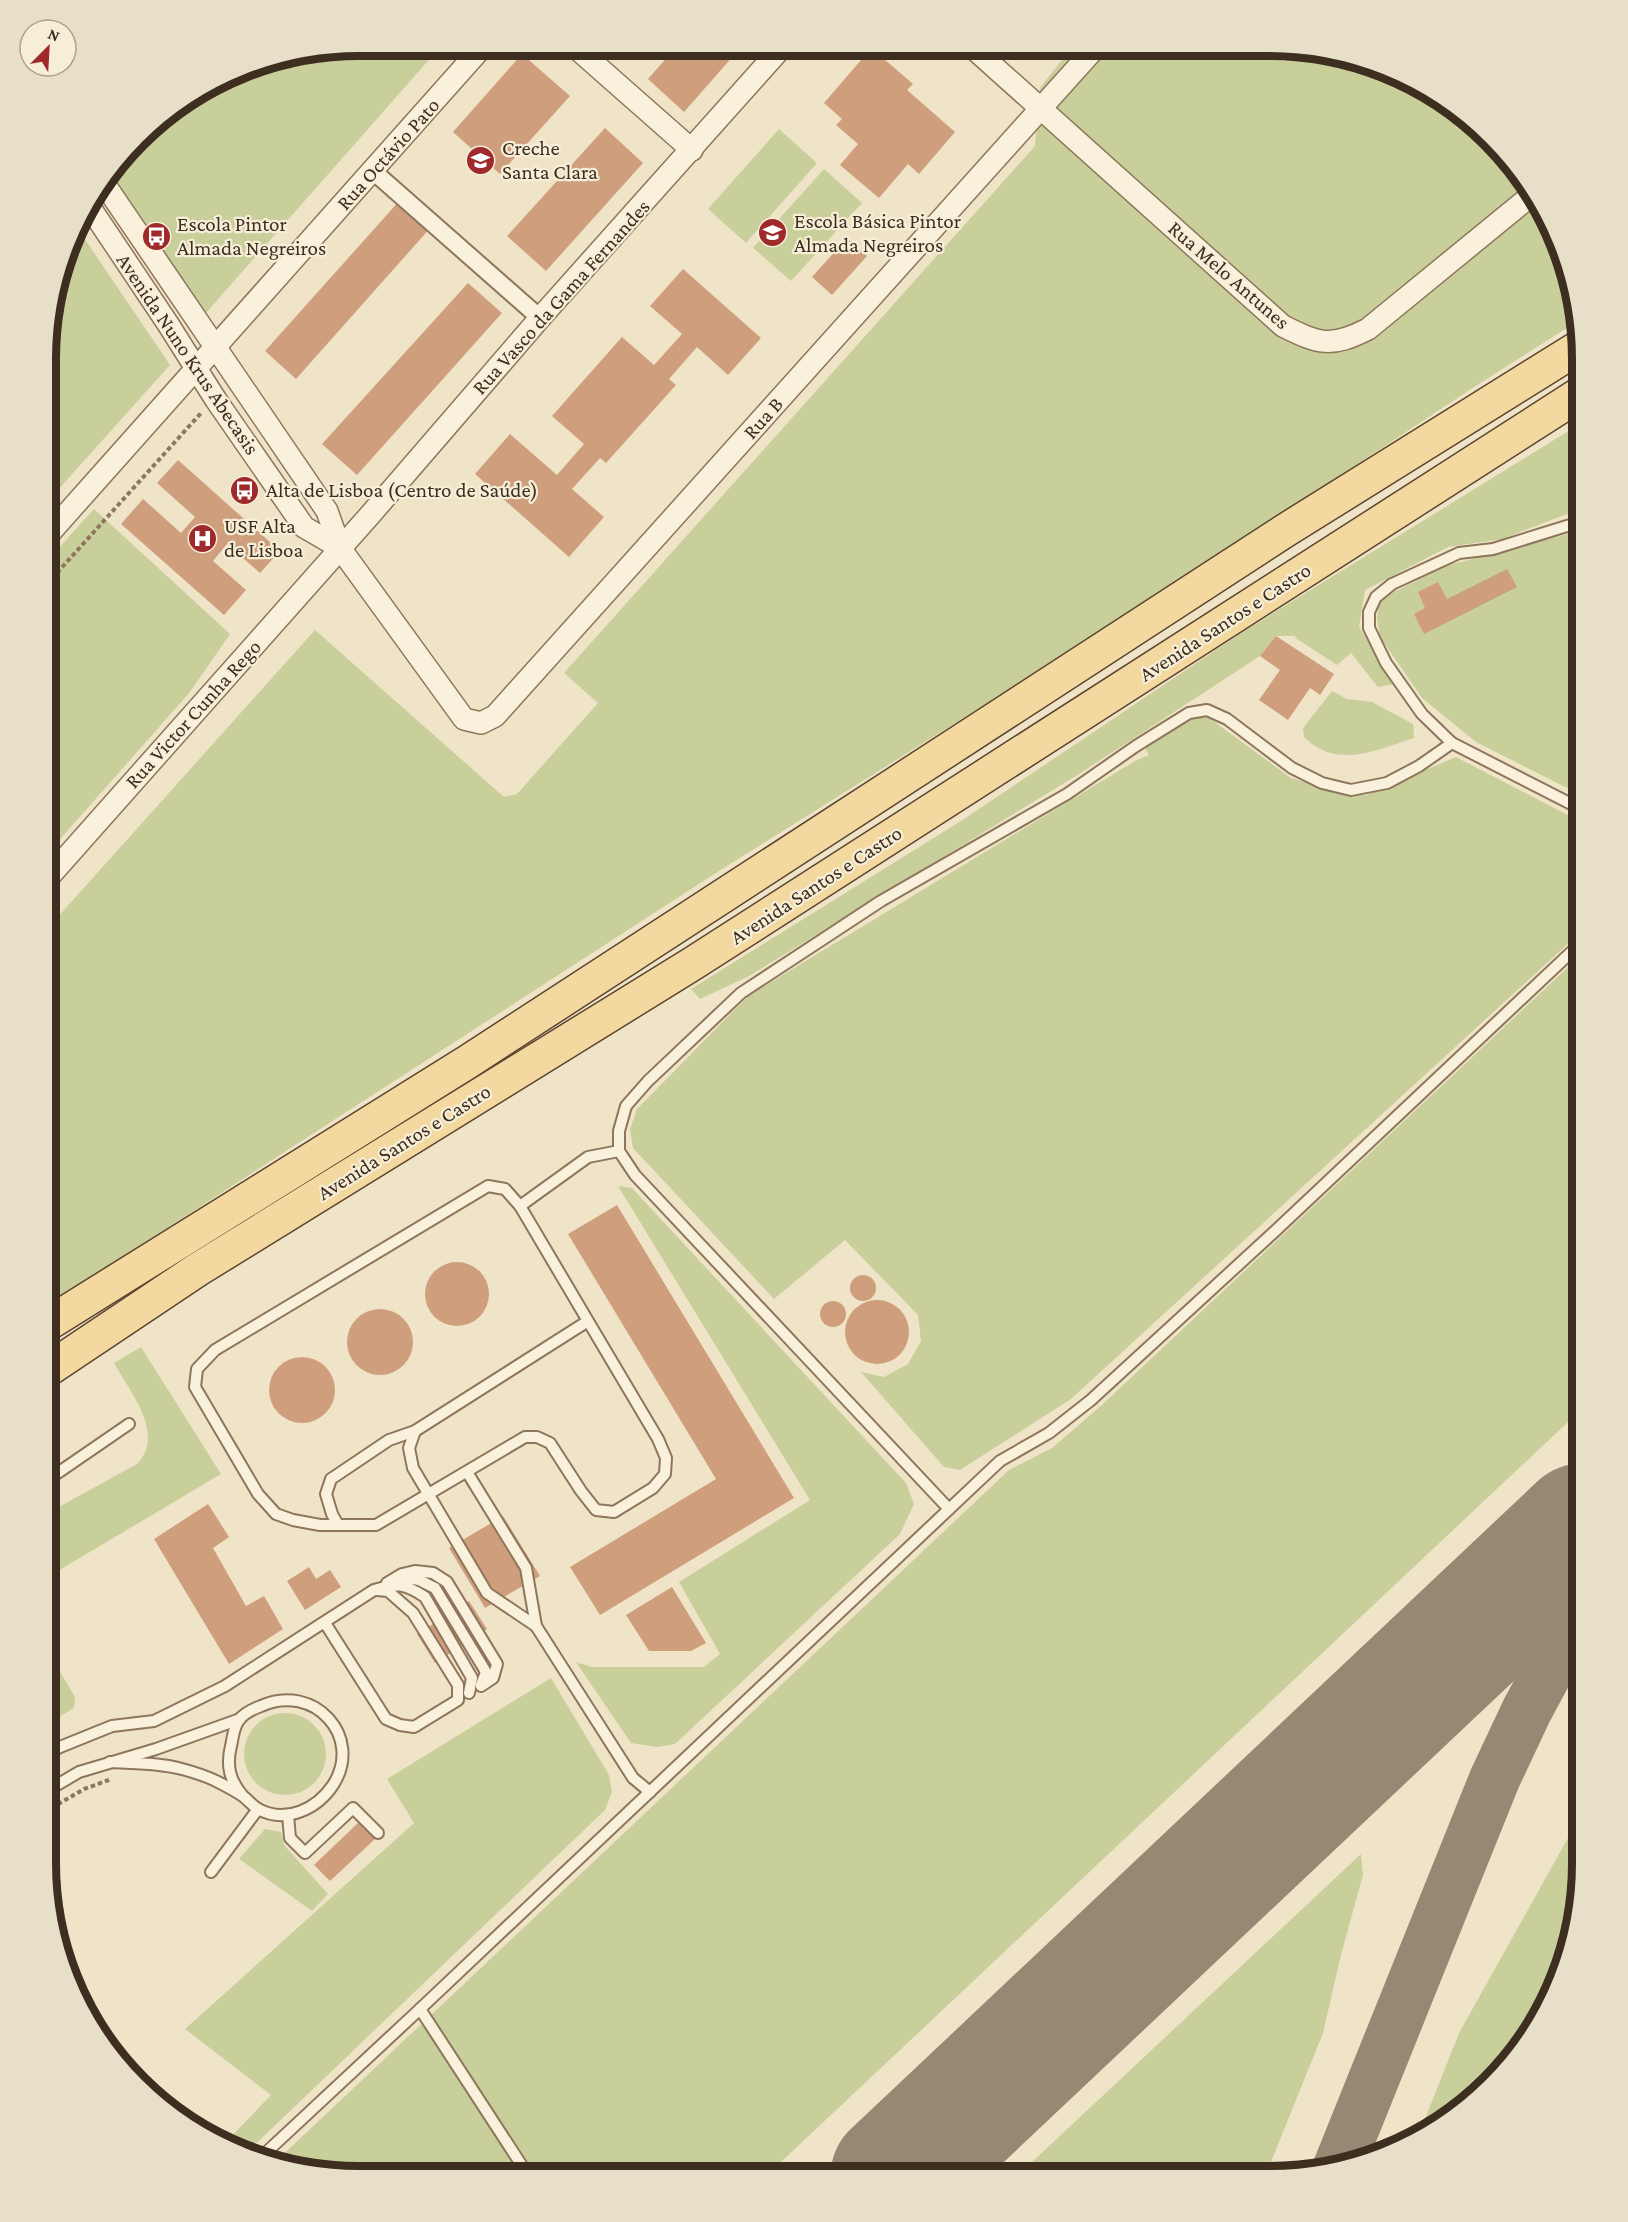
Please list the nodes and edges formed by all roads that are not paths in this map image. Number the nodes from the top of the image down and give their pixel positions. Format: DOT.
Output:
graph roads {
  1 [pos="474,56"];
  2 [pos="585,56"];
  3 [pos="774,56"];
  4 [pos="982,56"];
  5 [pos="1088,56"];
  6 [pos="1041,108"];
  7 [pos="692,150"];
  8 [pos="373,171"];
  9 [pos="107,189"];
  10 [pos="1527,199"];
  11 [pos="93,212"];
  12 [pos="540,318"];
  13 [pos="216,347"];
  14 [pos="1572,352"];
  15 [pos="196,370"];
  16 [pos="1572,399"];
  17 [pos="1572,524"];
  18 [pos="56,526"];
  19 [pos="340,548"];
  20 [pos="1452,743"];
  21 [pos="1572,804"];
  22 [pos="56,869"];
  23 [pos="1572,951"];
  24 [pos="619,1151"];
  25 [pos="520,1206"];
  26 [pos="56,1319"];
  27 [pos="588,1321"];
  28 [pos="56,1364"];
  29 [pos="129,1425"];
  30 [pos="415,1431"];
  31 [pos="467,1472"];
  32 [pos="56,1474"];
  33 [pos="428,1496"];
  34 [pos="949,1509"];
  35 [pos="338,1525"];
  36 [pos="374,1590"];
  37 [pos="325,1623"];
  38 [pos="536,1626"];
  39 [pos="469,1693"];
  40 [pos="458,1700"];
  41 [pos="240,1719"];
  42 [pos="56,1748"];
  43 [pos="110,1761"];
  44 [pos="56,1786"];
  45 [pos="650,1792"];
  46 [pos="243,1796"];
  47 [pos="258,1809"];
  48 [pos="288,1815"];
  49 [pos="378,1833"];
  50 [pos="211,1872"];
  51 [pos="420,2009"];
  52 [pos="267,2152"];
  53 [pos="522,2166"];
  1 -- 8 [label="street, Rua Octávio Pato"];
  2 -- 7 [label="street"];
  3 -- 7 [label="street, Rua Vasco da Gama Fernandes"];
  4 -- 6 [label="street, Rua Melo Antunes"];
  5 -- 6 [label="street, Rua B"];
  6 -- 10 [label="street, Rua Melo Antunes"];
  6 -- 19 [label="street, Rua B"];
  7 -- 12 [label="street, Rua Vasco da Gama Fernandes"];
  8 -- 12 [label="street"];
  8 -- 13 [label="street, Rua Octávio Pato"];
  9 -- 13 [label="street, Avenida Nuno Krus Abecasis"];
  11 -- 15 [label="street, Avenida Nuno Krus Abecasis"];
  12 -- 19 [label="street, Rua Vasco da Gama Fernandes"];
  13 -- 15 [label="street, Rua Octávio Pato"];
  13 -- 19 [label="street, Avenida Nuno Krus Abecasis"];
  14 -- 26 [label="main road, Avenida Santos e Castro"];
  15 -- 18 [label="street, Rua Octávio Pato"];
  15 -- 19 [label="street, Avenida Nuno Krus Abecasis"];
  16 -- 28 [label="main road, Avenida Santos e Castro"];
  17 -- 20 [label="lane"];
  19 -- 22 [label="street, Rua Victor Cunha Rego"];
  20 -- 21 [label="lane"];
  20 -- 24 [label="lane"];
  23 -- 34 [label="lane"];
  24 -- 25 [label="lane"];
  24 -- 34 [label="lane"];
  25 -- 27 [label="lane"];
  25 -- 35 [label="lane"];
  27 -- 30 [label="lane"];
  27 -- 31 [label="lane"];
  29 -- 32 [label="lane"];
  30 -- 33 [label="lane"];
  30 -- 35 [label="lane"];
  31 -- 33 [label="lane"];
  31 -- 38 [label="lane"];
  33 -- 35 [label="lane"];
  33 -- 38 [label="lane"];
  34 -- 45 [label="lane"];
  36 -- 37 [label="lane"];
  36 -- 39 [label="lane"];
  36 -- 39 [label="lane"];
  36 -- 40 [label="lane"];
  37 -- 40 [label="lane"];
  37 -- 42 [label="lane"];
  38 -- 45 [label="lane"];
  39 -- 40 [label="lane"];
  41 -- 43 [label="lane"];
  41 -- 46 [label="lane"];
  41 -- 48 [label="lane"];
  43 -- 44 [label="lane"];
  43 -- 46 [label="lane"];
  45 -- 51 [label="lane"];
  46 -- 47 [label="lane"];
  47 -- 48 [label="lane"];
  47 -- 50 [label="lane"];
  48 -- 49 [label="lane"];
  51 -- 52 [label="lane"];
  51 -- 53 [label="lane"];
}
